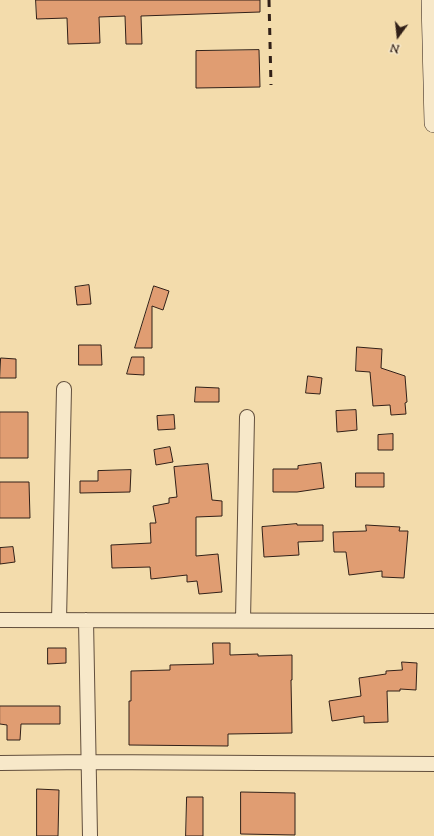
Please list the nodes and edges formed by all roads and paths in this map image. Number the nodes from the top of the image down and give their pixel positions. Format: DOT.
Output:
graph roads {
  1 [pos="431,0"];
  2 [pos="434,123"];
  3 [pos="64,389"];
  4 [pos="247,416"];
  5 [pos="0,620"];
  6 [pos="59,620"];
  7 [pos="86,620"];
  8 [pos="243,620"];
  9 [pos="434,621"];
  10 [pos="89,762"];
  11 [pos="0,763"];
  12 [pos="434,764"];
  13 [pos="90,836"];
  1 -- 2 [label="street"];
  3 -- 6 [label="street"];
  4 -- 8 [label="street"];
  5 -- 6 [label="street"];
  6 -- 7 [label="street"];
  7 -- 8 [label="street"];
  7 -- 10 [label="street"];
  8 -- 9 [label="street"];
  10 -- 11 [label="street"];
  10 -- 12 [label="street"];
  10 -- 13 [label="street"];
}
